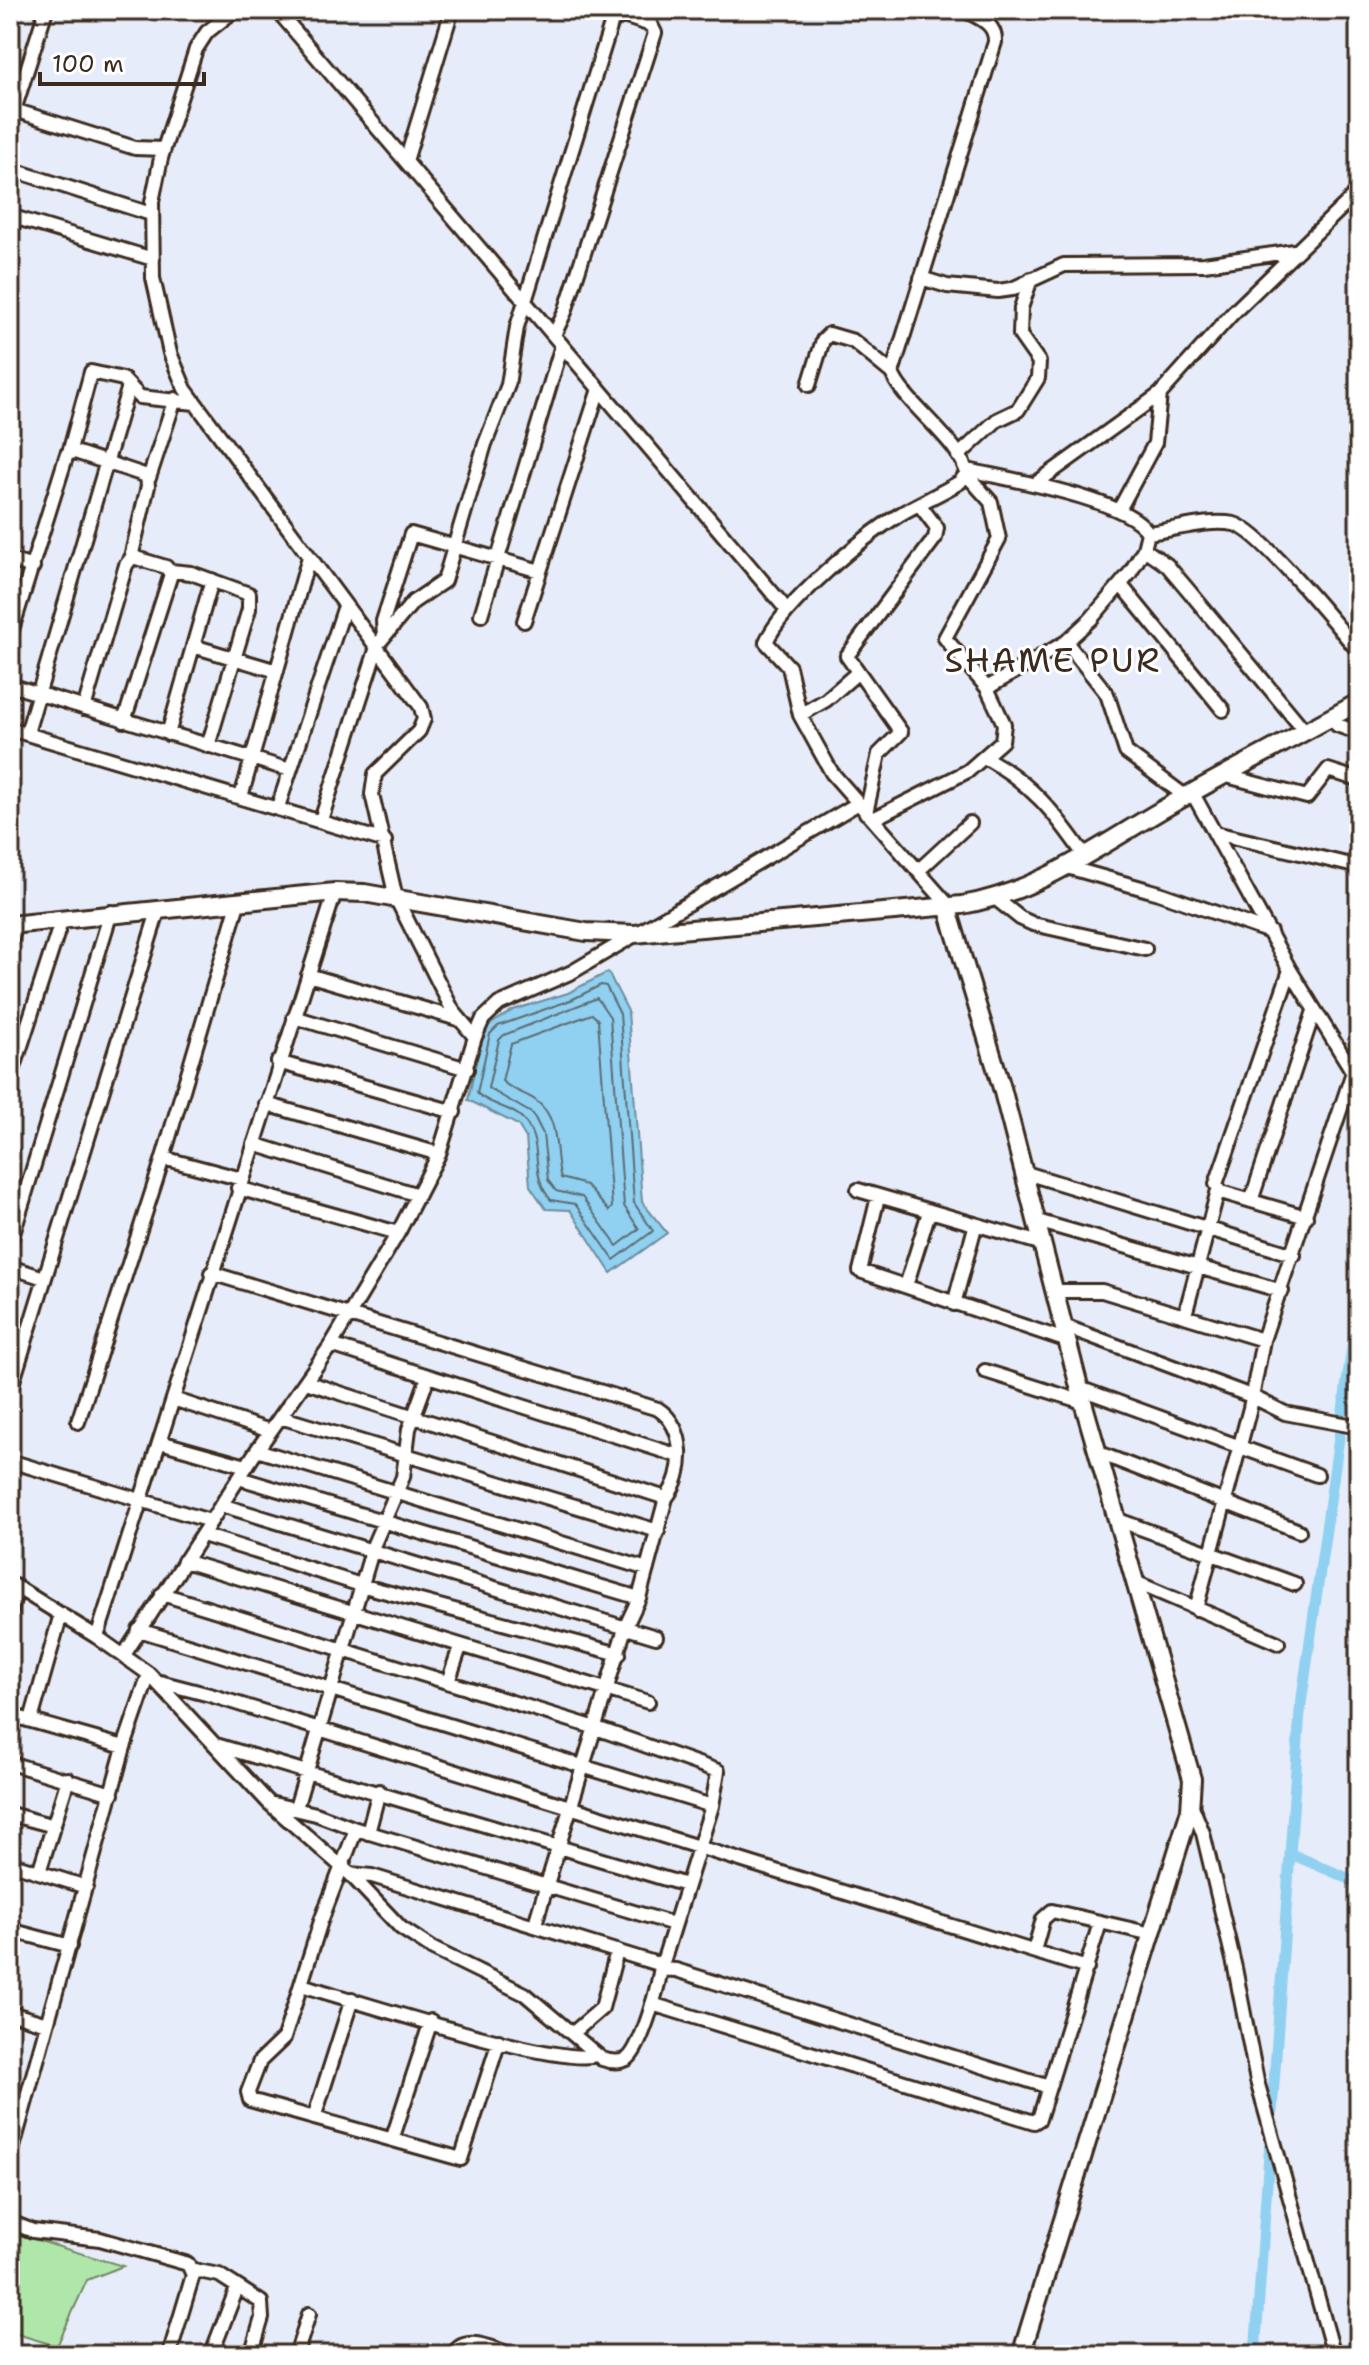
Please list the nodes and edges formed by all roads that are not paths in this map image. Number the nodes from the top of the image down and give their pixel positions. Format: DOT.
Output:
graph roads {
  1 [pos="46,10"];
  2 [pos="235,10"];
  3 [pos="277,10"];
  4 [pos="452,10"];
  5 [pos="964,10"];
  6 [pos="14,110"];
  7 [pos="10,123"];
  8 [pos="164,149"];
  9 [pos="406,161"];
  10 [pos="10,169"];
  11 [pos="1359,191"];
  12 [pos="151,214"];
  13 [pos="10,216"];
  14 [pos="1294,251"];
  15 [pos="153,259"];
  16 [pos="921,278"];
  17 [pos="1031,279"];
  18 [pos="526,303"];
  19 [pos="558,340"];
  20 [pos="892,373"];
  21 [pos="809,385"];
  22 [pos="129,386"];
  23 [pos="599,389"];
  24 [pos="1160,394"];
  25 [pos="175,399"];
  26 [pos="195,403"];
  27 [pos="69,453"];
  28 [pos="958,456"];
  29 [pos="108,463"];
  30 [pos="966,472"];
  31 [pos="149,478"];
  32 [pos="1035,484"];
  33 [pos="919,504"];
  34 [pos="1119,510"];
  35 [pos="1148,533"];
  36 [pos="455,546"];
  37 [pos="1144,549"];
  38 [pos="133,556"];
  39 [pos="309,557"];
  40 [pos="498,559"];
  41 [pos="10,560"];
  42 [pos="33,567"];
  43 [pos="171,571"];
  44 [pos="540,571"];
  45 [pos="212,580"];
  46 [pos="1121,585"];
  47 [pos="345,606"];
  48 [pos="787,610"];
  49 [pos="481,615"];
  50 [pos="524,621"];
  51 [pos="10,636"];
  52 [pos="384,636"];
  53 [pos="1066,642"];
  54 [pos="193,646"];
  55 [pos="375,650"];
  56 [pos="1359,652"];
  57 [pos="234,659"];
  58 [pos="277,671"];
  59 [pos="857,673"];
  60 [pos="10,685"];
  61 [pos="987,688"];
  62 [pos="39,694"];
  63 [pos="1359,702"];
  64 [pos="84,708"];
  65 [pos="1223,710"];
  66 [pos="800,715"];
  67 [pos="1333,716"];
  68 [pos="124,721"];
  69 [pos="10,729"];
  70 [pos="1304,730"];
  71 [pos="27,733"];
  72 [pos="1359,733"];
  73 [pos="168,734"];
  74 [pos="208,746"];
  75 [pos="986,758"];
  76 [pos="252,760"];
  77 [pos="290,770"];
  78 [pos="1223,775"];
  79 [pos="1359,780"];
  80 [pos="1189,794"];
  81 [pos="241,797"];
  82 [pos="278,807"];
  83 [pos="865,812"];
  84 [pos="321,820"];
  85 [pos="970,823"];
  86 [pos="1215,833"];
  87 [pos="385,841"];
  88 [pos="1084,855"];
  89 [pos="1067,867"];
  90 [pos="1359,867"];
  91 [pos="919,870"];
  92 [pos="335,892"];
  93 [pos="396,898"];
  94 [pos="995,898"];
  95 [pos="239,900"];
  96 [pos="948,906"];
  97 [pos="159,908"];
  98 [pos="111,912"];
  99 [pos="62,919"];
  100 [pos="13,924"];
  101 [pos="1270,932"];
  102 [pos="634,934"];
  103 [pos="10,944"];
  104 [pos="1145,949"];
  105 [pos="1290,970"];
  106 [pos="308,975"];
  107 [pos="1314,1011"];
  108 [pos="294,1017"];
  109 [pos="458,1019"];
  110 [pos="475,1037"];
  111 [pos="278,1062"];
  112 [pos="467,1069"];
  113 [pos="10,1080"];
  114 [pos="266,1104"];
  115 [pos="454,1112"];
  116 [pos="254,1144"];
  117 [pos="439,1154"];
  118 [pos="163,1158"];
  119 [pos="1026,1173"];
  120 [pos="240,1183"];
  121 [pos="858,1190"];
  122 [pos="1218,1190"];
  123 [pos="418,1195"];
  124 [pos="878,1197"];
  125 [pos="1251,1201"];
  126 [pos="929,1212"];
  127 [pos="1306,1217"];
  128 [pos="1037,1221"];
  129 [pos="975,1227"];
  130 [pos="1210,1228"];
  131 [pos="398,1233"];
  132 [pos="10,1244"];
  133 [pos="1043,1244"];
  134 [pos="1294,1255"];
  135 [pos="10,1267"];
  136 [pos="1200,1267"];
  137 [pos="211,1273"];
  138 [pos="44,1278"];
  139 [pos="906,1286"];
  140 [pos="1056,1291"];
  141 [pos="1282,1291"];
  142 [pos="954,1304"];
  143 [pos="350,1314"];
  144 [pos="1185,1315"];
  145 [pos="1066,1334"];
  146 [pos="1263,1340"];
  147 [pos="331,1345"];
  148 [pos="985,1371"];
  149 [pos="428,1377"];
  150 [pos="306,1382"];
  151 [pos="10,1391"];
  152 [pos="1081,1395"];
  153 [pos="1251,1396"];
  154 [pos="173,1399"];
  155 [pos="413,1416"];
  156 [pos="280,1417"];
  157 [pos="78,1422"];
  158 [pos="1359,1427"];
  159 [pos="270,1431"];
  160 [pos="160,1442"];
  161 [pos="1240,1445"];
  162 [pos="257,1450"];
  163 [pos="1099,1453"];
  164 [pos="406,1456"];
  165 [pos="679,1456"];
  166 [pos="10,1461"];
  167 [pos="246,1466"];
  168 [pos="1317,1475"];
  169 [pos="239,1478"];
  170 [pos="397,1492"];
  171 [pos="666,1498"];
  172 [pos="139,1500"];
  173 [pos="1225,1501"];
  174 [pos="221,1505"];
  175 [pos="1118,1520"];
  176 [pos="210,1521"];
  177 [pos="384,1522"];
  178 [pos="658,1531"];
  179 [pos="1299,1531"];
  180 [pos="203,1535"];
  181 [pos="372,1551"];
  182 [pos="1212,1552"];
  183 [pos="184,1561"];
  184 [pos="647,1569"];
  185 [pos="1135,1582"];
  186 [pos="1295,1584"];
  187 [pos="14,1586"];
  188 [pos="364,1586"];
  189 [pos="162,1594"];
  190 [pos="639,1598"];
  191 [pos="1196,1609"];
  192 [pos="10,1614"];
  193 [pos="61,1614"];
  194 [pos="354,1614"];
  195 [pos="625,1628"];
  196 [pos="139,1630"];
  197 [pos="97,1637"];
  198 [pos="656,1637"];
  199 [pos="1278,1643"];
  200 [pos="460,1647"];
  201 [pos="342,1652"];
  202 [pos="619,1654"];
  203 [pos="124,1655"];
  204 [pos="152,1678"];
  205 [pos="448,1682"];
  206 [pos="330,1689"];
  207 [pos="606,1690"];
  208 [pos="648,1702"];
  209 [pos="10,1715"];
  210 [pos="31,1720"];
  211 [pos="596,1728"];
  212 [pos="318,1730"];
  213 [pos="216,1745"];
  214 [pos="124,1747"];
  215 [pos="10,1763"];
  216 [pos="585,1766"];
  217 [pos="306,1769"];
  218 [pos="68,1779"];
  219 [pos="379,1791"];
  220 [pos="112,1794"];
  221 [pos="269,1803"];
  222 [pos="1191,1804"];
  223 [pos="712,1806"];
  224 [pos="573,1807"];
  225 [pos="296,1808"];
  226 [pos="10,1814"];
  227 [pos="54,1826"];
  228 [pos="362,1831"];
  229 [pos="561,1845"];
  230 [pos="698,1848"];
  231 [pos="10,1863"];
  232 [pos="347,1871"];
  233 [pos="39,1872"];
  234 [pos="686,1885"];
  235 [pos="547,1886"];
  236 [pos="86,1887"];
  237 [pos="1100,1923"];
  238 [pos="535,1924"];
  239 [pos="674,1924"];
  240 [pos="10,1930"];
  241 [pos="1152,1934"];
  242 [pos="70,1946"];
  243 [pos="617,1951"];
  244 [pos="1034,1951"];
  245 [pos="661,1966"];
  246 [pos="1087,1968"];
  247 [pos="301,1985"];
  248 [pos="352,1999"];
  249 [pos="652,2004"];
  250 [pos="10,2013"];
  251 [pos="431,2021"];
  252 [pos="47,2024"];
  253 [pos="573,2033"];
  254 [pos="499,2041"];
  255 [pos="596,2055"];
  256 [pos="1049,2087"];
  257 [pos="314,2118"];
  258 [pos="392,2140"];
  259 [pos="12,2143"];
  260 [pos="10,2158"];
  261 [pos="10,2222"];
  262 [pos="193,2270"];
  263 [pos="237,2288"];
  264 [pos="309,2314"];
  265 [pos="169,2355"];
  266 [pos="211,2355"];
  267 [pos="251,2355"];
  268 [pos="296,2355"];
  269 [pos="455,2355"];
  270 [pos="507,2355"];
  271 [pos="1021,2355"];
  272 [pos="1334,2355"];
  1 -- 6 [label="street"];
  2 -- 8 [label="street"];
  3 -- 9 [label="street"];
  4 -- 9 [label="street"];
  5 -- 16 [label="street"];
  6 -- 7 [label="street"];
  6 -- 8 [label="street"];
  8 -- 12 [label="street"];
  9 -- 18 [label="street"];
  10 -- 12 [label="street"];
  11 -- 14 [label="street"];
  12 -- 15 [label="street"];
  13 -- 15 [label="street"];
  14 -- 17 [label="street"];
  14 -- 24 [label="street"];
  15 -- 26 [label="street"];
  16 -- 17 [label="street"];
  16 -- 20 [label="street"];
  17 -- 28 [label="street"];
  18 -- 19 [label="street"];
  18 -- 19 [label="street"];
  18 -- 36 [label="street"];
  19 -- 23 [label="street"];
  19 -- 40 [label="street"];
  20 -- 21 [label="street"];
  20 -- 28 [label="street"];
  22 -- 25 [label="street"];
  22 -- 27 [label="street"];
  22 -- 29 [label="street"];
  23 -- 44 [label="street"];
  23 -- 48 [label="street"];
  24 -- 32 [label="street"];
  24 -- 34 [label="street"];
  25 -- 26 [label="street"];
  25 -- 31 [label="street"];
  26 -- 39 [label="street"];
  27 -- 29 [label="street"];
  27 -- 42 [label="street"];
  28 -- 30 [label="street"];
  29 -- 31 [label="street"];
  29 -- 62 [label="street"];
  30 -- 32 [label="street"];
  30 -- 33 [label="street"];
  30 -- 61 [label="street"];
  31 -- 38 [label="street"];
  32 -- 34 [label="street"];
  33 -- 48 [label="street"];
  33 -- 59 [label="street"];
  34 -- 35 [label="street"];
  35 -- 37 [label="street"];
  35 -- 56 [label="street"];
  36 -- 40 [label="street"];
  36 -- 52 [label="street"];
  36 -- 52 [label="street"];
  37 -- 46 [label="street"];
  37 -- 70 [label="street"];
  38 -- 43 [label="street"];
  38 -- 64 [label="street"];
  39 -- 47 [label="street"];
  39 -- 58 [label="street"];
  40 -- 44 [label="street"];
  40 -- 49 [label="street"];
  41 -- 42 [label="street"];
  42 -- 51 [label="street"];
  43 -- 45 [label="street"];
  43 -- 68 [label="street"];
  44 -- 50 [label="street"];
  45 -- 54 [label="street"];
  45 -- 57 [label="street"];
  46 -- 53 [label="street"];
  46 -- 65 [label="street"];
  47 -- 55 [label="street"];
  47 -- 77 [label="street"];
  48 -- 66 [label="street"];
  52 -- 55 [label="street"];
  53 -- 61 [label="street"];
  53 -- 80 [label="street"];
  54 -- 57 [label="street"];
  54 -- 73 [label="street"];
  55 -- 84 [label="street"];
  55 -- 87 [label="street"];
  57 -- 58 [label="street"];
  57 -- 74 [label="street"];
  58 -- 76 [label="street"];
  59 -- 66 [label="street"];
  59 -- 83 [label="street"];
  60 -- 62 [label="street"];
  61 -- 75 [label="street"];
  62 -- 64 [label="street"];
  62 -- 71 [label="street"];
  63 -- 67 [label="street"];
  64 -- 68 [label="street"];
  66 -- 83 [label="street"];
  67 -- 70 [label="street"];
  67 -- 72 [label="street"];
  68 -- 73 [label="street"];
  69 -- 71 [label="street"];
  70 -- 78 [label="street"];
  71 -- 81 [label="street"];
  73 -- 74 [label="street"];
  74 -- 76 [label="street"];
  75 -- 83 [label="street"];
  75 -- 88 [label="street"];
  76 -- 77 [label="street"];
  76 -- 81 [label="street"];
  77 -- 82 [label="street"];
  78 -- 79 [label="street"];
  78 -- 80 [label="street"];
  80 -- 86 [label="street"];
  80 -- 88 [label="street"];
  81 -- 82 [label="street"];
  82 -- 84 [label="street"];
  83 -- 91 [label="street"];
  83 -- 102 [label="street"];
  84 -- 87 [label="street"];
  85 -- 91 [label="street"];
  86 -- 90 [label="street"];
  86 -- 101 [label="street"];
  87 -- 93 [label="street"];
  88 -- 89 [label="street"];
  89 -- 94 [label="street"];
  89 -- 101 [label="street"];
  91 -- 96 [label="street"];
  92 -- 93 [label="street"];
  92 -- 95 [label="street"];
  92 -- 106 [label="street"];
  93 -- 102 [label="street"];
  93 -- 109 [label="street"];
  94 -- 96 [label="street"];
  94 -- 104 [label="street"];
  95 -- 97 [label="street"];
  95 -- 118 [label="street"];
  96 -- 102 [label="street"];
  96 -- 119 [label="street"];
  97 -- 98 [label="street"];
  97 -- 138 [label="street"];
  98 -- 99 [label="street"];
  98 -- 132 [label="street"];
  99 -- 100 [label="street"];
  99 -- 113 [label="street"];
  100 -- 103 [label="street"];
  101 -- 105 [label="street"];
  102 -- 110 [label="street"];
  105 -- 107 [label="street"];
  105 -- 122 [label="street"];
  106 -- 108 [label="street"];
  106 -- 109 [label="street"];
  107 -- 125 [label="street"];
  107 -- 127 [label="street"];
  108 -- 111 [label="street"];
  108 -- 112 [label="street"];
  109 -- 110 [label="street"];
  110 -- 112 [label="street"];
  111 -- 114 [label="street"];
  111 -- 115 [label="street"];
  112 -- 115 [label="street"];
  114 -- 116 [label="street"];
  114 -- 117 [label="street"];
  115 -- 117 [label="street"];
  116 -- 120 [label="street"];
  116 -- 123 [label="street"];
  117 -- 123 [label="street"];
  118 -- 120 [label="street"];
  118 -- 157 [label="street"];
  119 -- 128 [label="street"];
  119 -- 130 [label="street"];
  120 -- 131 [label="street"];
  120 -- 137 [label="street"];
  121 -- 124 [label="street"];
  122 -- 125 [label="street"];
  122 -- 130 [label="street"];
  123 -- 131 [label="street"];
  124 -- 126 [label="street"];
  124 -- 139 [label="street"];
  125 -- 127 [label="street"];
  126 -- 129 [label="street"];
  126 -- 139 [label="street"];
  127 -- 134 [label="street"];
  128 -- 133 [label="street"];
  128 -- 136 [label="street"];
  129 -- 133 [label="street"];
  129 -- 142 [label="street"];
  130 -- 134 [label="street"];
  130 -- 136 [label="street"];
  131 -- 143 [label="street"];
  133 -- 140 [label="street"];
  134 -- 141 [label="street"];
  135 -- 138 [label="street"];
  136 -- 141 [label="street"];
  136 -- 144 [label="street"];
  137 -- 143 [label="street"];
  137 -- 154 [label="street"];
  138 -- 151 [label="street"];
  139 -- 142 [label="street"];
  140 -- 144 [label="street"];
  140 -- 145 [label="street"];
  141 -- 146 [label="street"];
  142 -- 145 [label="street"];
  143 -- 147 [label="street"];
  143 -- 165 [label="street"];
  144 -- 146 [label="street"];
  145 -- 152 [label="street"];
  145 -- 153 [label="street"];
  146 -- 153 [label="street"];
  147 -- 149 [label="street"];
  147 -- 150 [label="street"];
  148 -- 152 [label="street"];
  149 -- 155 [label="street"];
  149 -- 165 [label="street"];
  150 -- 155 [label="street"];
  150 -- 156 [label="street"];
  152 -- 161 [label="street"];
  152 -- 163 [label="street"];
  153 -- 158 [label="street"];
  153 -- 161 [label="street"];
  154 -- 159 [label="street"];
  154 -- 160 [label="street"];
  155 -- 164 [label="street"];
  155 -- 171 [label="street"];
  156 -- 159 [label="street"];
  156 -- 164 [label="street"];
  159 -- 162 [label="street"];
  160 -- 167 [label="street"];
  160 -- 172 [label="street"];
  161 -- 168 [label="street"];
  161 -- 173 [label="street"];
  162 -- 167 [label="street"];
  162 -- 170 [label="street"];
  163 -- 173 [label="street"];
  163 -- 175 [label="street"];
  164 -- 170 [label="street"];
  164 -- 178 [label="street"];
  165 -- 171 [label="street"];
  166 -- 172 [label="street"];
  167 -- 169 [label="street"];
  169 -- 174 [label="street"];
  169 -- 177 [label="street"];
  170 -- 177 [label="street"];
  170 -- 184 [label="street"];
  171 -- 178 [label="street"];
  172 -- 176 [label="street"];
  172 -- 197 [label="street"];
  173 -- 179 [label="street"];
  173 -- 182 [label="street"];
  174 -- 176 [label="street"];
  174 -- 181 [label="street"];
  175 -- 182 [label="street"];
  175 -- 185 [label="street"];
  176 -- 180 [label="street"];
  177 -- 181 [label="street"];
  177 -- 190 [label="street"];
  178 -- 184 [label="street"];
  180 -- 183 [label="street"];
  180 -- 188 [label="street"];
  181 -- 188 [label="street"];
  181 -- 195 [label="street"];
  182 -- 186 [label="street"];
  182 -- 191 [label="street"];
  183 -- 189 [label="street"];
  183 -- 194 [label="street"];
  184 -- 190 [label="street"];
  185 -- 191 [label="street"];
  185 -- 222 [label="street"];
  187 -- 192 [label="street"];
  187 -- 193 [label="street"];
  188 -- 194 [label="street"];
  188 -- 202 [label="street"];
  189 -- 196 [label="street"];
  189 -- 201 [label="street"];
  190 -- 195 [label="street"];
  191 -- 199 [label="street"];
  193 -- 197 [label="street"];
  193 -- 210 [label="street"];
  194 -- 200 [label="street"];
  194 -- 201 [label="street"];
  195 -- 198 [label="street"];
  195 -- 202 [label="street"];
  196 -- 203 [label="street"];
  196 -- 206 [label="street"];
  197 -- 203 [label="street"];
  200 -- 205 [label="street"];
  200 -- 207 [label="street"];
  201 -- 205 [label="street"];
  201 -- 206 [label="street"];
  202 -- 207 [label="street"];
  203 -- 204 [label="street"];
  204 -- 212 [label="street"];
  204 -- 213 [label="street"];
  204 -- 214 [label="street"];
  205 -- 211 [label="street"];
  206 -- 212 [label="street"];
  206 -- 216 [label="street"];
  207 -- 208 [label="street"];
  207 -- 211 [label="street"];
  209 -- 210 [label="street"];
  210 -- 214 [label="street"];
  211 -- 216 [label="street"];
  211 -- 223 [label="street"];
  212 -- 217 [label="street"];
  212 -- 224 [label="street"];
  213 -- 217 [label="street"];
  213 -- 221 [label="street"];
  214 -- 220 [label="street"];
  215 -- 218 [label="street"];
  216 -- 223 [label="street"];
  216 -- 224 [label="street"];
  217 -- 219 [label="street"];
  217 -- 225 [label="street"];
  218 -- 220 [label="street"];
  218 -- 227 [label="street"];
  219 -- 228 [label="street"];
  219 -- 229 [label="street"];
  220 -- 236 [label="street"];
  221 -- 225 [label="street"];
  221 -- 232 [label="street"];
  222 -- 241 [label="street"];
  222 -- 272 [label="street"];
  223 -- 230 [label="street"];
  224 -- 229 [label="street"];
  224 -- 230 [label="street"];
  225 -- 228 [label="street"];
  226 -- 227 [label="street"];
  227 -- 233 [label="street"];
  228 -- 232 [label="street"];
  228 -- 235 [label="street"];
  229 -- 234 [label="street"];
  229 -- 235 [label="street"];
  230 -- 234 [label="street"];
  230 -- 244 [label="street"];
  231 -- 233 [label="street"];
  232 -- 238 [label="street"];
  232 -- 247 [label="street"];
  232 -- 253 [label="street"];
  233 -- 236 [label="street"];
  234 -- 239 [label="street"];
  235 -- 238 [label="street"];
  235 -- 239 [label="street"];
  236 -- 242 [label="street"];
  237 -- 241 [label="street"];
  237 -- 244 [label="street"];
  237 -- 246 [label="street"];
  238 -- 243 [label="street"];
  239 -- 245 [label="street"];
  240 -- 242 [label="street"];
  241 -- 271 [label="street"];
  242 -- 252 [label="street"];
  243 -- 245 [label="street"];
  243 -- 253 [label="street"];
  244 -- 246 [label="street"];
  245 -- 249 [label="street"];
  245 -- 256 [label="street"];
  246 -- 256 [label="street"];
  247 -- 248 [label="street"];
  247 -- 257 [label="street"];
  248 -- 251 [label="street"];
  248 -- 257 [label="street"];
  249 -- 255 [label="street"];
  249 -- 256 [label="street"];
  250 -- 252 [label="street"];
  251 -- 254 [label="street"];
  251 -- 258 [label="street"];
  252 -- 259 [label="street"];
  253 -- 255 [label="street"];
  254 -- 255 [label="street"];
  254 -- 258 [label="street"];
  257 -- 258 [label="street"];
  259 -- 260 [label="street"];
  261 -- 262 [label="street"];
  262 -- 263 [label="street"];
  262 -- 265 [label="street"];
  263 -- 266 [label="street"];
  263 -- 267 [label="street"];
  264 -- 268 [label="street"];
  269 -- 270 [label="street"];
}
